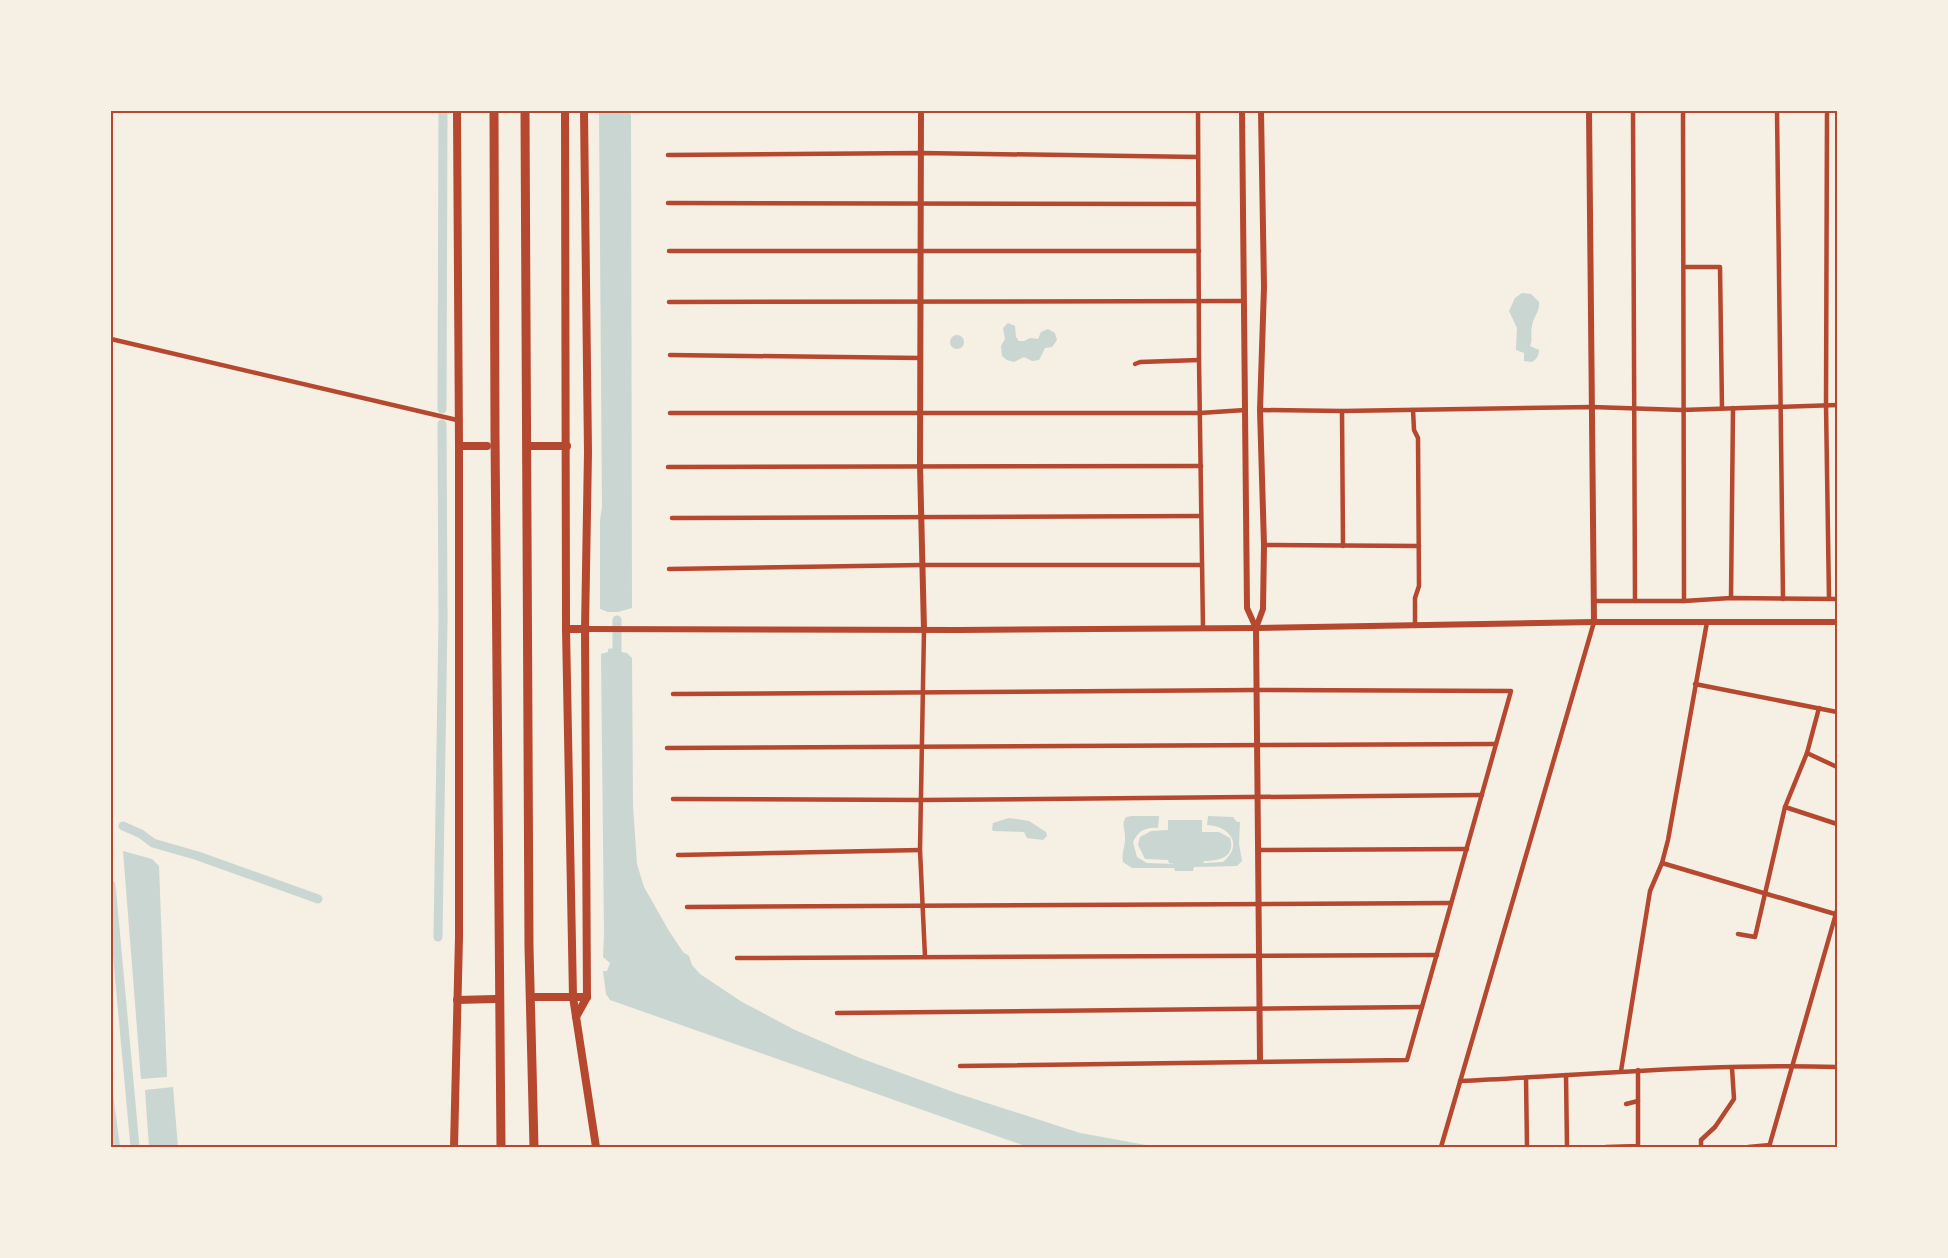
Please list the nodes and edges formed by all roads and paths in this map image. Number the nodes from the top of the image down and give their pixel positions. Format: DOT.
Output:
graph roads {
  1 [pos="457,111"];
  2 [pos="493,111"];
  3 [pos="526,111"];
  4 [pos="565,111"];
  5 [pos="584,111"];
  6 [pos="921,111"];
  7 [pos="1198,111"];
  8 [pos="1242,111"];
  9 [pos="1261,111"];
  10 [pos="1589,111"];
  11 [pos="1632,111"];
  12 [pos="1683,111"];
  13 [pos="1776,111"];
  14 [pos="1827,111"];
  15 [pos="921,153"];
  16 [pos="668,155"];
  17 [pos="1198,157"];
  18 [pos="920,202"];
  19 [pos="668,203"];
  20 [pos="1198,204"];
  21 [pos="921,250"];
  22 [pos="669,251"];
  23 [pos="1199,251"];
  24 [pos="1684,267"];
  25 [pos="1244,301"];
  26 [pos="669,302"];
  27 [pos="1199,302"];
  28 [pos="920,303"];
  29 [pos="111,339"];
  30 [pos="670,355"];
  31 [pos="920,358"];
  32 [pos="1199,360"];
  33 [pos="1135,364"];
  34 [pos="1826,405"];
  35 [pos="1837,405"];
  36 [pos="1592,407"];
  37 [pos="1635,407"];
  38 [pos="1722,408"];
  39 [pos="1733,408"];
  40 [pos="1780,408"];
  41 [pos="1245,410"];
  42 [pos="1260,410"];
  43 [pos="1413,410"];
  44 [pos="1682,410"];
  45 [pos="1342,411"];
  46 [pos="670,413"];
  47 [pos="920,413"];
  48 [pos="1200,413"];
  49 [pos="457,420"];
  50 [pos="459,446"];
  51 [pos="487,446"];
  52 [pos="530,446"];
  53 [pos="567,446"];
  54 [pos="920,466"];
  55 [pos="1200,466"];
  56 [pos="668,467"];
  57 [pos="1200,516"];
  58 [pos="922,517"];
  59 [pos="672,518"];
  60 [pos="1264,545"];
  61 [pos="1343,546"];
  62 [pos="1419,546"];
  63 [pos="922,565"];
  64 [pos="1202,565"];
  65 [pos="669,569"];
  66 [pos="1731,598"];
  67 [pos="1783,598"];
  68 [pos="1829,599"];
  69 [pos="1837,599"];
  70 [pos="1594,601"];
  71 [pos="1684,601"];
  72 [pos="1635,602"];
  73 [pos="1594,622"];
  74 [pos="1707,622"];
  75 [pos="1837,622"];
  76 [pos="1415,626"];
  77 [pos="1203,628"];
  78 [pos="1256,628"];
  79 [pos="566,629"];
  80 [pos="585,629"];
  81 [pos="924,630"];
  82 [pos="1695,684"];
  83 [pos="1257,690"];
  84 [pos="924,693"];
  85 [pos="673,694"];
  86 [pos="1819,708"];
  87 [pos="1837,712"];
  88 [pos="1496,744"];
  89 [pos="923,746"];
  90 [pos="1257,746"];
  91 [pos="667,748"];
  92 [pos="1807,753"];
  93 [pos="1837,767"];
  94 [pos="1482,795"];
  95 [pos="1257,796"];
  96 [pos="673,799"];
  97 [pos="921,800"];
  98 [pos="1785,807"];
  99 [pos="1837,824"];
  100 [pos="1467,849"];
  101 [pos="920,850"];
  102 [pos="1258,850"];
  103 [pos="678,855"];
  104 [pos="1662,863"];
  105 [pos="1766,893"];
  106 [pos="1451,903"];
  107 [pos="1258,904"];
  108 [pos="922,905"];
  109 [pos="687,907"];
  110 [pos="1836,912"];
  111 [pos="1738,934"];
  112 [pos="1259,956"];
  113 [pos="1437,956"];
  114 [pos="925,957"];
  115 [pos="737,958"];
  116 [pos="536,997"];
  117 [pos="573,997"];
  118 [pos="587,997"];
  119 [pos="495,999"];
  120 [pos="457,1000"];
  121 [pos="1259,1008"];
  122 [pos="1422,1008"];
  123 [pos="837,1013"];
  124 [pos="576,1017"];
  125 [pos="1260,1060"];
  126 [pos="960,1066"];
  127 [pos="1793,1066"];
  128 [pos="1837,1067"];
  129 [pos="1732,1068"];
  130 [pos="1638,1070"];
  131 [pos="1621,1071"];
  132 [pos="1566,1075"];
  133 [pos="1526,1078"];
  134 [pos="1460,1081"];
  135 [pos="1638,1101"];
  136 [pos="1626,1104"];
  137 [pos="1638,1146"];
  138 [pos="1770,1146"];
  139 [pos="454,1147"];
  140 [pos="501,1147"];
  141 [pos="534,1147"];
  142 [pos="596,1147"];
  143 [pos="1441,1147"];
  144 [pos="1527,1147"];
  145 [pos="1567,1147"];
  146 [pos="1606,1147"];
  147 [pos="1701,1147"];
  148 [pos="1748,1147"];
  1 -- 49 [label="main road"];
  2 -- 140 [label="highway"];
  3 -- 141 [label="highway"];
  4 -- 53 [label="main road"];
  5 -- 80 [label="main road"];
  6 -- 15 [label="street"];
  7 -- 17 [label="street"];
  8 -- 25 [label="street"];
  9 -- 42 [label="street"];
  10 -- 36 [label="street"];
  11 -- 37 [label="street"];
  12 -- 24 [label="street"];
  13 -- 40 [label="street"];
  14 -- 34 [label="street"];
  15 -- 16 [label="street"];
  15 -- 17 [label="street"];
  15 -- 18 [label="street"];
  17 -- 20 [label="street"];
  18 -- 19 [label="street"];
  18 -- 20 [label="street"];
  18 -- 21 [label="street"];
  20 -- 23 [label="street"];
  21 -- 22 [label="street"];
  21 -- 23 [label="street"];
  21 -- 28 [label="street"];
  23 -- 27 [label="street"];
  24 -- 38 [label="street"];
  24 -- 44 [label="street"];
  25 -- 27 [label="street"];
  25 -- 41 [label="street"];
  26 -- 28 [label="street"];
  27 -- 28 [label="street"];
  27 -- 32 [label="street"];
  28 -- 31 [label="street"];
  29 -- 49 [label="street"];
  30 -- 31 [label="street"];
  31 -- 47 [label="street"];
  32 -- 33 [label="street"];
  32 -- 48 [label="street"];
  34 -- 35 [label="street"];
  34 -- 40 [label="street"];
  34 -- 68 [label="street"];
  36 -- 37 [label="street"];
  36 -- 43 [label="street"];
  36 -- 70 [label="street"];
  37 -- 44 [label="street"];
  37 -- 72 [label="street"];
  38 -- 39 [label="street"];
  38 -- 44 [label="street"];
  39 -- 40 [label="street"];
  39 -- 66 [label="street"];
  40 -- 67 [label="street"];
  41 -- 42 [label="street"];
  41 -- 48 [label="street"];
  41 -- 78 [label="street"];
  42 -- 45 [label="street"];
  42 -- 60 [label="street"];
  43 -- 45 [label="street"];
  43 -- 62 [label="street"];
  44 -- 71 [label="street"];
  45 -- 61 [label="street"];
  46 -- 47 [label="street"];
  47 -- 48 [label="street"];
  47 -- 54 [label="street"];
  48 -- 55 [label="street"];
  49 -- 50 [label="main road"];
  50 -- 51 [label="main road"];
  50 -- 120 [label="main road"];
  52 -- 53 [label="main road"];
  53 -- 79 [label="main road"];
  54 -- 55 [label="street"];
  54 -- 56 [label="street"];
  54 -- 58 [label="street"];
  55 -- 57 [label="street"];
  57 -- 58 [label="street"];
  57 -- 64 [label="street"];
  58 -- 59 [label="street"];
  58 -- 63 [label="street"];
  60 -- 61 [label="street"];
  60 -- 78 [label="street"];
  61 -- 62 [label="street"];
  62 -- 76 [label="street"];
  63 -- 64 [label="street"];
  63 -- 65 [label="street"];
  63 -- 81 [label="street"];
  64 -- 77 [label="street"];
  66 -- 67 [label="street"];
  66 -- 71 [label="street"];
  67 -- 68 [label="street"];
  68 -- 69 [label="street"];
  70 -- 72 [label="street"];
  70 -- 73 [label="street"];
  71 -- 72 [label="street"];
  73 -- 74 [label="street"];
  73 -- 76 [label="street"];
  73 -- 134 [label="street"];
  74 -- 75 [label="street"];
  74 -- 82 [label="street"];
  76 -- 78 [label="street"];
  77 -- 78 [label="street"];
  77 -- 81 [label="street"];
  78 -- 83 [label="street"];
  79 -- 80 [label="main road"];
  79 -- 117 [label="main road"];
  80 -- 81 [label="street"];
  80 -- 118 [label="main road"];
  81 -- 84 [label="street"];
  82 -- 86 [label="street"];
  82 -- 104 [label="street"];
  83 -- 84 [label="street"];
  83 -- 88 [label="street"];
  83 -- 90 [label="street"];
  84 -- 85 [label="street"];
  84 -- 89 [label="street"];
  86 -- 87 [label="street"];
  86 -- 92 [label="street"];
  88 -- 90 [label="street"];
  88 -- 94 [label="street"];
  89 -- 90 [label="street"];
  89 -- 91 [label="street"];
  89 -- 97 [label="street"];
  90 -- 95 [label="street"];
  92 -- 93 [label="street"];
  92 -- 98 [label="street"];
  94 -- 95 [label="street"];
  94 -- 100 [label="street"];
  95 -- 97 [label="street"];
  95 -- 102 [label="street"];
  96 -- 97 [label="street"];
  97 -- 101 [label="street"];
  98 -- 99 [label="street"];
  98 -- 105 [label="street"];
  100 -- 102 [label="street"];
  100 -- 106 [label="street"];
  101 -- 103 [label="street"];
  101 -- 108 [label="street"];
  102 -- 107 [label="street"];
  104 -- 105 [label="street"];
  104 -- 131 [label="street"];
  105 -- 110 [label="street"];
  105 -- 111 [label="street"];
  106 -- 107 [label="street"];
  106 -- 113 [label="street"];
  107 -- 108 [label="street"];
  107 -- 112 [label="street"];
  108 -- 109 [label="street"];
  108 -- 114 [label="street"];
  110 -- 127 [label="street"];
  112 -- 113 [label="street"];
  112 -- 114 [label="street"];
  112 -- 121 [label="street"];
  113 -- 122 [label="street"];
  114 -- 115 [label="street"];
  116 -- 117 [label="main road"];
  117 -- 118 [label="main road"];
  117 -- 124 [label="main road"];
  118 -- 124 [label="main road"];
  119 -- 120 [label="main road"];
  120 -- 139 [label="main road"];
  121 -- 122 [label="street"];
  121 -- 123 [label="street"];
  121 -- 125 [label="street"];
  122 -- 125 [label="street"];
  124 -- 142 [label="main road"];
  125 -- 126 [label="street"];
  127 -- 128 [label="street"];
  127 -- 129 [label="street"];
  127 -- 138 [label="street"];
  129 -- 130 [label="street"];
  129 -- 147 [label="street"];
  130 -- 131 [label="street"];
  130 -- 135 [label="street"];
  131 -- 132 [label="street"];
  132 -- 133 [label="street"];
  132 -- 145 [label="street"];
  133 -- 134 [label="street"];
  133 -- 144 [label="street"];
  134 -- 143 [label="street"];
  135 -- 136 [label="street"];
  135 -- 137 [label="street"];
  137 -- 146 [label="street"];
  138 -- 148 [label="street"];
}
